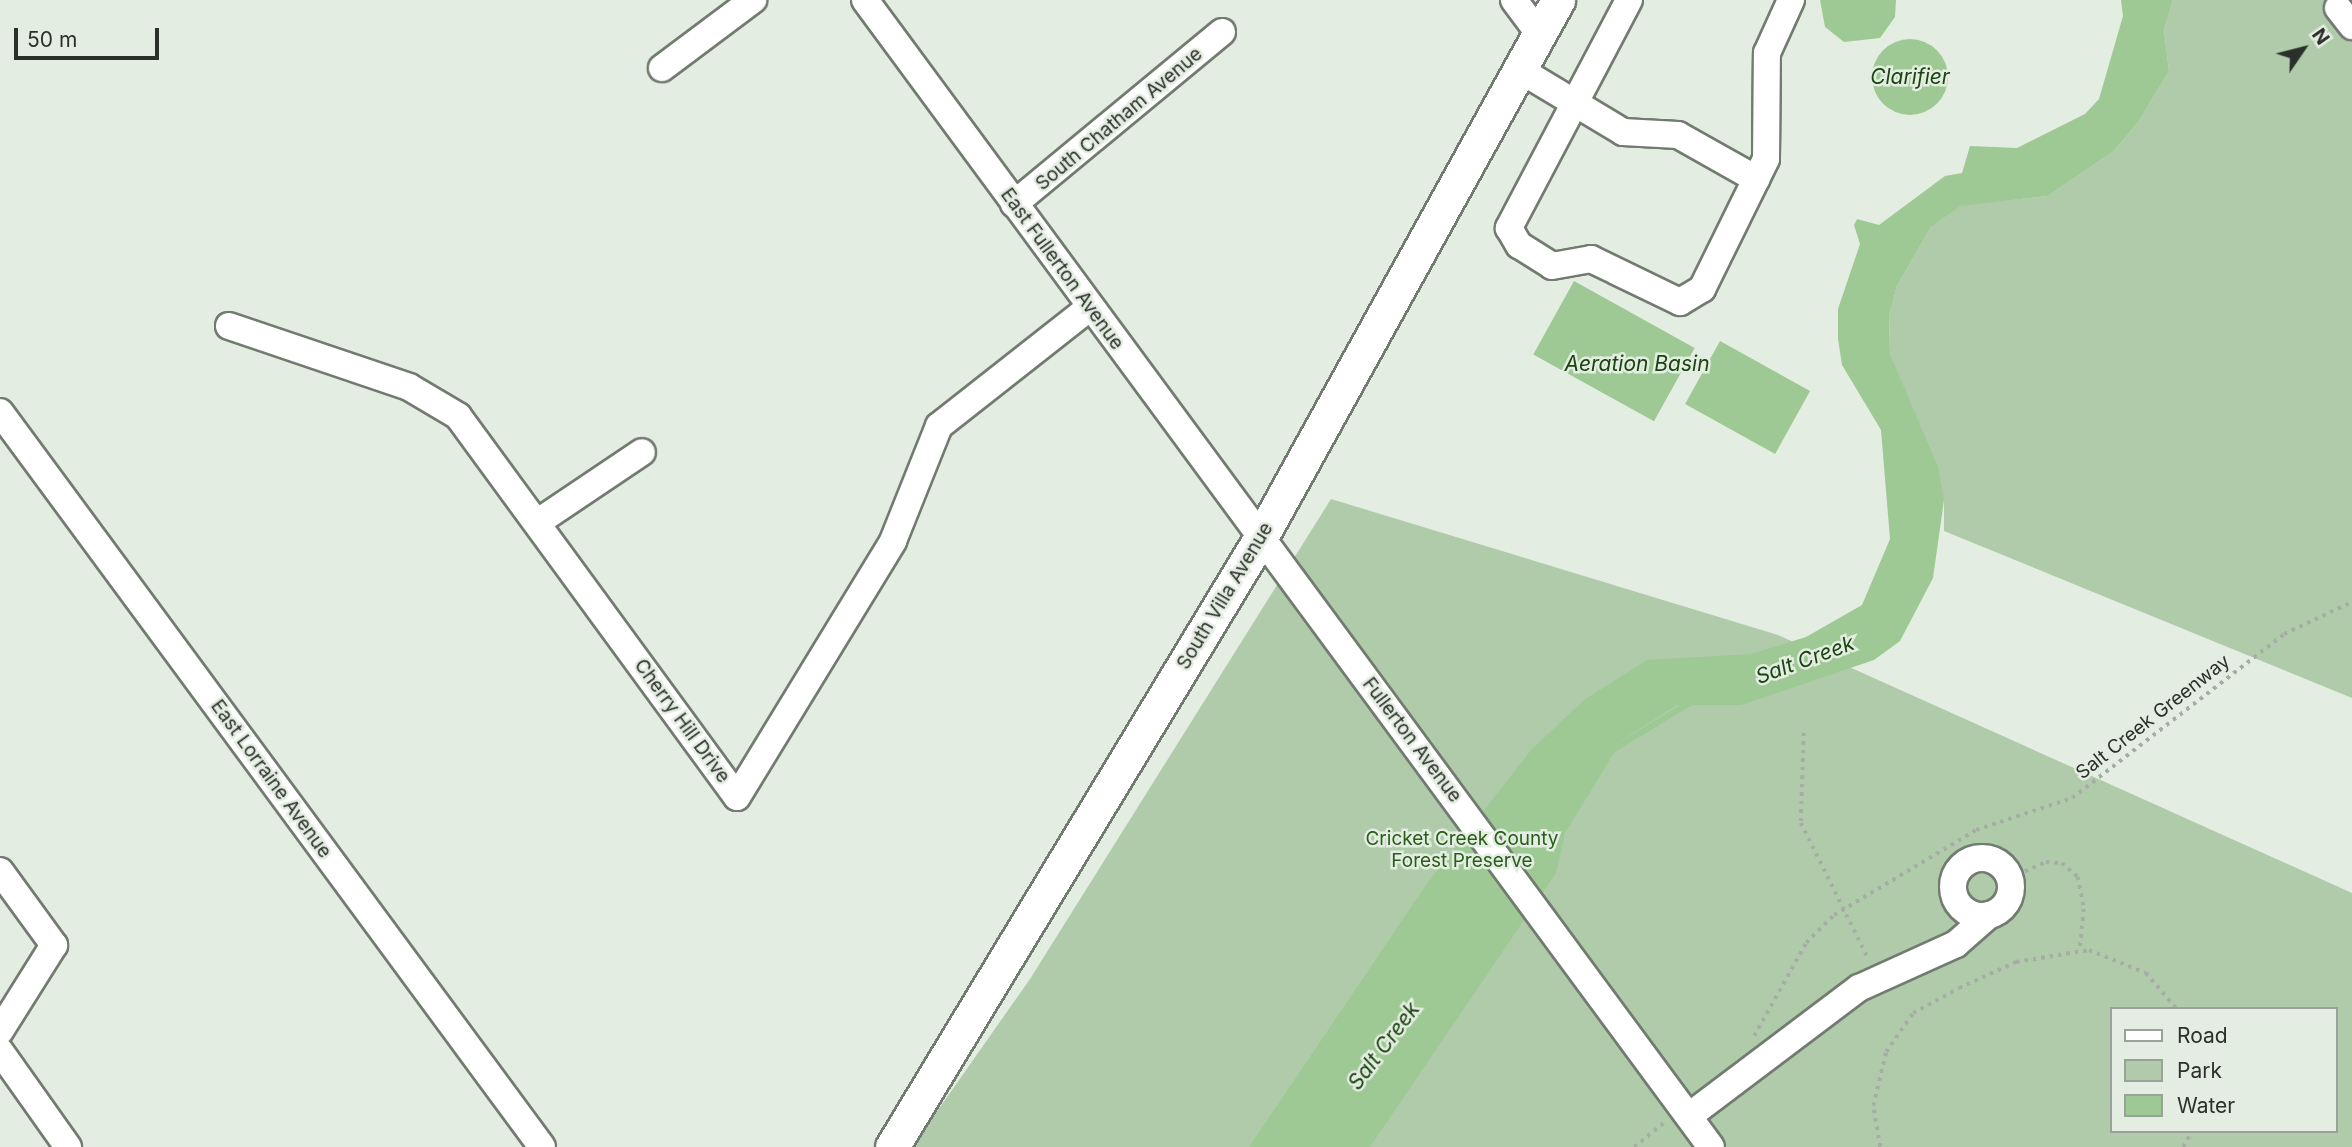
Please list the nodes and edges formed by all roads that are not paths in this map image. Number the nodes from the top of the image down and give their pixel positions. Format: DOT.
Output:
graph roads {
  1 [pos="753,0"];
  2 [pos="864,0"];
  3 [pos="1514,0"];
  4 [pos="1558,0"];
  5 [pos="1629,0"];
  6 [pos="1791,0"];
  7 [pos="1222,32"];
  8 [pos="1540,35"];
  9 [pos="662,68"];
  10 [pos="1520,70"];
  11 [pos="1574,102"];
  12 [pos="1756,179"];
  13 [pos="1014,204"];
  14 [pos="1090,307"];
  15 [pos="229,326"];
  16 [pos="0,412"];
  17 [pos="642,452"];
  18 [pos="538,522"];
  19 [pos="1260,538"];
  20 [pos="0,871"];
  21 [pos="1989,915"];
  22 [pos="0,1031"];
  23 [pos="0,1051"];
  24 [pos="1685,1111"];
  25 [pos="68,1147"];
  26 [pos="541,1147"];
  27 [pos="892,1147"];
  28 [pos="1711,1147"];
  1 -- 9 [label="street"];
  2 -- 13 [label="street, East Fullerton Avenue"];
  3 -- 8 [label="street"];
  4 -- 8 [label="main road, South Villa Avenue"];
  5 -- 11 [label="street"];
  6 -- 12 [label="street"];
  7 -- 13 [label="street, South Chatham Avenue"];
  8 -- 10 [label="main road, South Villa Avenue"];
  10 -- 11 [label="street"];
  10 -- 19 [label="main road, South Villa Avenue"];
  11 -- 12 [label="street"];
  11 -- 12 [label="street"];
  13 -- 14 [label="street, East Fullerton Avenue"];
  14 -- 18 [label="street, Cherry Hill Drive"];
  14 -- 19 [label="street, East Fullerton Avenue"];
  15 -- 18 [label="street, Cherry Hill Drive"];
  16 -- 26 [label="street, East Lorraine Avenue"];
  17 -- 18 [label="street"];
  19 -- 24 [label="street, Fullerton Avenue"];
  19 -- 27 [label="main road, South Villa Avenue"];
  20 -- 22 [label="street"];
  21 -- 21 [label="street"];
  21 -- 24 [label="street"];
  23 -- 25 [label="street"];
  24 -- 28 [label="street, Fullerton Avenue"];
}
